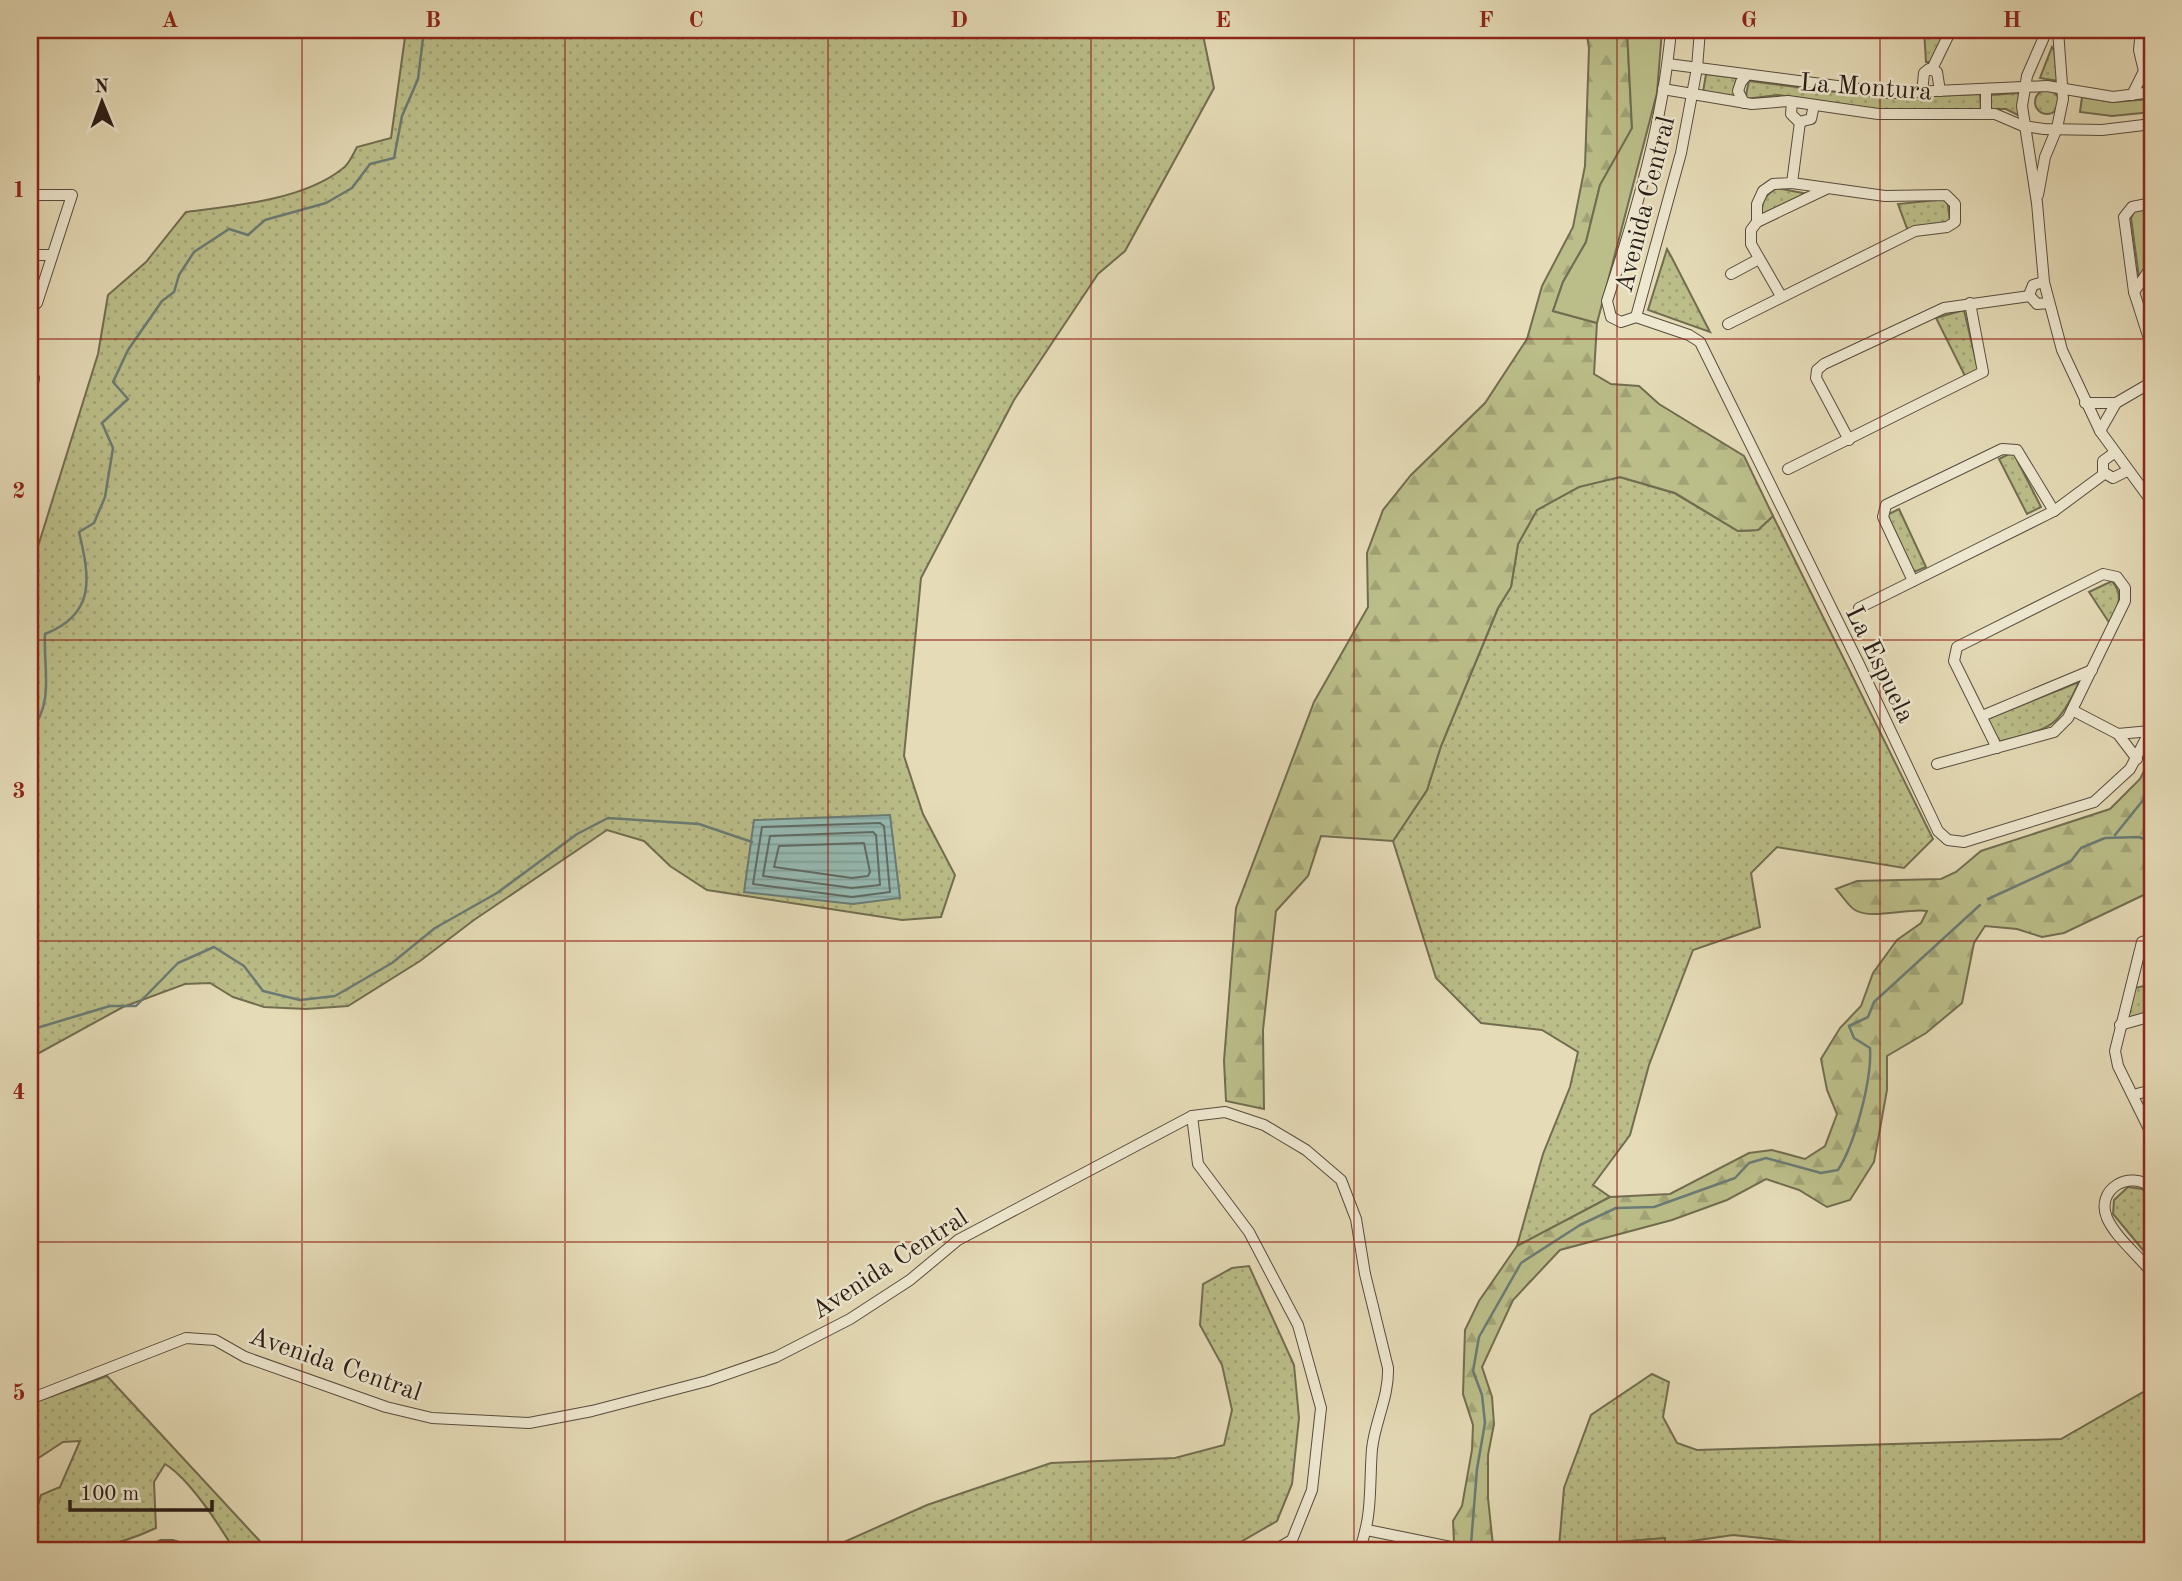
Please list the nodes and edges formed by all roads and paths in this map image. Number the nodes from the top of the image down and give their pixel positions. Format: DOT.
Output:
graph roads {
  1 [pos="1671,30"];
  2 [pos="1700,30"];
  3 [pos="1951,30"];
  4 [pos="2047,30"];
  5 [pos="2058,30"];
  6 [pos="2141,30"];
  7 [pos="1668,64"];
  8 [pos="1697,68"];
  9 [pos="1932,69"];
  10 [pos="2148,74"];
  11 [pos="1747,75"];
  12 [pos="2024,86"];
  13 [pos="2063,88"];
  14 [pos="1664,89"];
  15 [pos="1986,90"];
  16 [pos="1940,91"];
  17 [pos="1922,93"];
  18 [pos="2152,93"];
  19 [pos="1692,94"];
  20 [pos="2132,95"];
  21 [pos="1792,102"];
  22 [pos="1744,103"];
  23 [pos="1814,105"];
  24 [pos="1986,113"];
  25 [pos="1801,122"];
  26 [pos="2152,124"];
  27 [pos="2023,126"];
  28 [pos="2057,128"];
  29 [pos="1792,183"];
  30 [pos="1826,190"];
  31 [pos="30,195"];
  32 [pos="2037,202"];
  33 [pos="2152,203"];
  34 [pos="1757,222"];
  35 [pos="30,255"];
  36 [pos="52,255"];
  37 [pos="1759,259"];
  38 [pos="2152,266"];
  39 [pos="1731,274"];
  40 [pos="2045,282"];
  41 [pos="2134,292"];
  42 [pos="1781,296"];
  43 [pos="2030,296"];
  44 [pos="1970,303"];
  45 [pos="2049,303"];
  46 [pos="30,309"];
  47 [pos="1636,317"];
  48 [pos="1728,324"];
  49 [pos="2152,347"];
  50 [pos="32,380"];
  51 [pos="2152,382"];
  52 [pos="30,398"];
  53 [pos="2085,403"];
  54 [pos="2116,403"];
  55 [pos="2100,431"];
  56 [pos="1849,440"];
  57 [pos="2115,453"];
  58 [pos="1788,469"];
  59 [pos="2127,471"];
  60 [pos="2104,474"];
  61 [pos="2152,502"];
  62 [pos="2054,511"];
  63 [pos="1913,581"];
  64 [pos="1859,608"];
  65 [pos="2092,670"];
  66 [pos="2072,710"];
  67 [pos="1982,716"];
  68 [pos="2151,729"];
  69 [pos="2118,734"];
  70 [pos="1997,748"];
  71 [pos="2137,758"];
  72 [pos="1937,764"];
  73 [pos="2152,939"];
  74 [pos="2152,1016"];
  75 [pos="2120,1025"];
  76 [pos="2152,1090"];
  77 [pos="2133,1095"];
  78 [pos="1192,1116"];
  79 [pos="2152,1135"];
  80 [pos="2152,1188"];
  81 [pos="2152,1273"];
  82 [pos="30,1399"];
  83 [pos="1367,1530"];
  84 [pos="1273,1551"];
  85 [pos="1359,1551"];
  86 [pos="1470,1551"];
  1 -- 7 [label="street, Avenida Central"];
  2 -- 8 [label="street, Avenida Central"];
  3 -- 9 [label="street"];
  4 -- 12 [label="street"];
  5 -- 13 [label="street"];
  6 -- 10 [label="street"];
  7 -- 8 [label="street, La Montura"];
  7 -- 14 [label="street, Avenida Central"];
  8 -- 11 [label="street, La Montura"];
  8 -- 19 [label="street, Avenida Central"];
  9 -- 16 [label="street"];
  9 -- 17 [label="street"];
  10 -- 20 [label="street"];
  11 -- 17 [label="street, La Montura"];
  11 -- 22 [label="street"];
  12 -- 13 [label="street, La Montura"];
  12 -- 15 [label="street, La Montura"];
  12 -- 27 [label="street"];
  13 -- 20 [label="street, La Montura"];
  13 -- 28 [label="street"];
  14 -- 19 [label="street, La Montura"];
  14 -- 47 [label="street, Avenida Central"];
  15 -- 16 [label="street, La Montura"];
  15 -- 24 [label="street"];
  16 -- 17 [label="street, La Montura"];
  18 -- 20 [label="street, La Montura"];
  19 -- 22 [label="street, La Montura"];
  19 -- 47 [label="street, Avenida Central"];
  21 -- 22 [label="street, La Montura"];
  21 -- 23 [label="street, La Montura"];
  21 -- 25 [label="street"];
  23 -- 24 [label="street, La Montura"];
  23 -- 25 [label="street"];
  24 -- 27 [label="street, La Montura"];
  25 -- 29 [label="street"];
  26 -- 28 [label="street, La Montura"];
  27 -- 28 [label="street, La Montura"];
  27 -- 32 [label="street"];
  28 -- 32 [label="street"];
  29 -- 30 [label="street"];
  29 -- 34 [label="street"];
  30 -- 34 [label="street"];
  30 -- 42 [label="street"];
  31 -- 36 [label="street"];
  32 -- 40 [label="street"];
  33 -- 41 [label="street"];
  34 -- 37 [label="street"];
  35 -- 36 [label="street"];
  36 -- 46 [label="street"];
  37 -- 39 [label="street"];
  37 -- 42 [label="street"];
  38 -- 41 [label="street"];
  40 -- 43 [label="street"];
  40 -- 45 [label="street"];
  41 -- 49 [label="street"];
  42 -- 48 [label="street"];
  43 -- 44 [label="street"];
  43 -- 45 [label="street"];
  44 -- 56 [label="street"];
  44 -- 56 [label="street"];
  45 -- 53 [label="street"];
  47 -- 71 [label="street, La Espuela"];
  50 -- 52 [label="street"];
  51 -- 54 [label="street"];
  53 -- 54 [label="street"];
  53 -- 55 [label="street"];
  54 -- 55 [label="street"];
  55 -- 57 [label="street"];
  56 -- 58 [label="street"];
  57 -- 59 [label="street"];
  57 -- 60 [label="street"];
  59 -- 60 [label="street"];
  59 -- 61 [label="street"];
  60 -- 62 [label="street"];
  62 -- 63 [label="street"];
  62 -- 63 [label="street"];
  63 -- 64 [label="street"];
  65 -- 66 [label="street"];
  65 -- 67 [label="street"];
  65 -- 67 [label="street"];
  66 -- 69 [label="street"];
  66 -- 70 [label="street"];
  67 -- 70 [label="street"];
  68 -- 69 [label="street"];
  68 -- 71 [label="street, La Espuela"];
  69 -- 71 [label="street"];
  70 -- 72 [label="street"];
  73 -- 75 [label="street"];
  74 -- 75 [label="street"];
  75 -- 77 [label="street"];
  76 -- 77 [label="street"];
  77 -- 79 [label="street"];
  78 -- 82 [label="street, Avenida Central"];
  78 -- 83 [label="street, Avenida Central"];
  78 -- 84 [label="street"];
  80 -- 81 [label="street"];
  83 -- 85 [label="street, Avenida Central"];
  83 -- 86 [label="street"];
}
